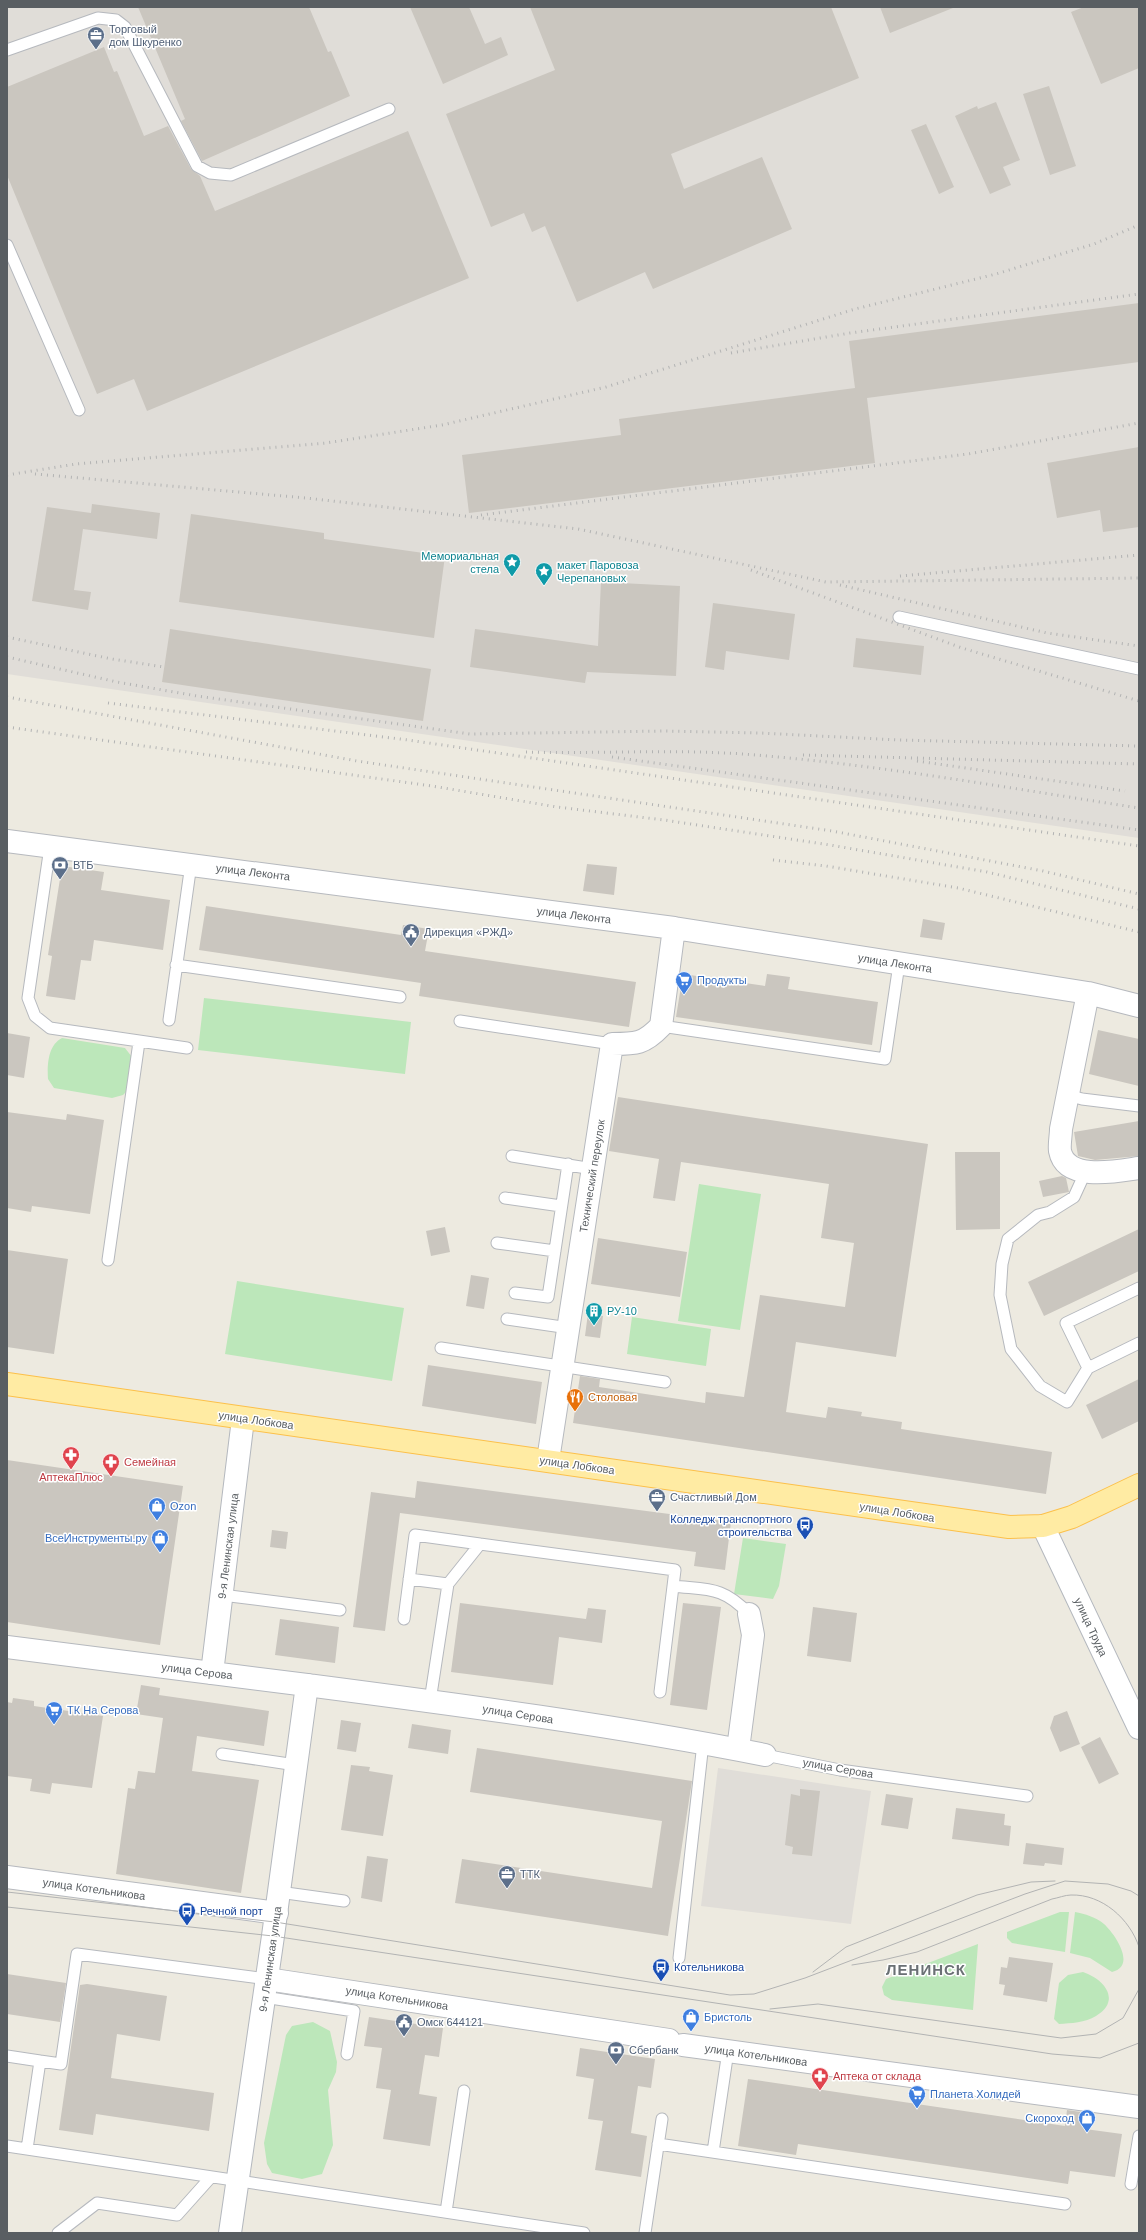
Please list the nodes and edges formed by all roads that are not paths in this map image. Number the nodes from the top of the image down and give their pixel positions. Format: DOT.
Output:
graph roads {
  1 [pos="7,50"];
  2 [pos="389,109"];
  3 [pos="7,245"];
  4 [pos="79,410"];
  5 [pos="900,617"];
  6 [pos="1139,669"];
  7 [pos="7,841"];
  8 [pos="50,847"];
  9 [pos="191,864"];
  10 [pos="674,928"];
  11 [pos="899,964"];
  12 [pos="176,965"];
  13 [pos="1088,993"];
  14 [pos="400,997"];
  15 [pos="1139,1006"];
  16 [pos="170,1020"];
  17 [pos="460,1021"];
  18 [pos="660,1026"];
  19 [pos="139,1042"];
  20 [pos="612,1044"];
  21 [pos="187,1048"];
  22 [pos="1068,1096"];
  23 [pos="1139,1106"];
  24 [pos="512,1156"];
  25 [pos="568,1164"];
  26 [pos="1139,1168"];
  27 [pos="593,1169"];
  28 [pos="1085,1173"];
  29 [pos="505,1198"];
  30 [pos="562,1206"];
  31 [pos="497,1243"];
  32 [pos="555,1251"];
  33 [pos="108,1260"];
  34 [pos="1139,1288"];
  35 [pos="515,1293"];
  36 [pos="507,1319"];
  37 [pos="569,1328"];
  38 [pos="1139,1343"];
  39 [pos="441,1348"];
  40 [pos="563,1366"];
  41 [pos="1088,1368"];
  42 [pos="665,1382"];
  43 [pos="7,1384"];
  44 [pos="243,1419"];
  45 [pos="548,1460"];
  46 [pos="1139,1485"];
  47 [pos="1043,1526"];
  48 [pos="480,1544"];
  49 [pos="409,1579"];
  50 [pos="448,1584"];
  51 [pos="674,1586"];
  52 [pos="222,1595"];
  53 [pos="340,1610"];
  54 [pos="748,1614"];
  55 [pos="404,1619"];
  56 [pos="7,1647"];
  57 [pos="212,1673"];
  58 [pos="307,1685"];
  59 [pos="660,1692"];
  60 [pos="430,1701"];
  61 [pos="1139,1728"];
  62 [pos="703,1742"];
  63 [pos="738,1750"];
  64 [pos="222,1754"];
  65 [pos="765,1755"];
  66 [pos="296,1765"];
  67 [pos="1027,1796"];
  68 [pos="7,1877"];
  69 [pos="280,1892"];
  70 [pos="344,1901"];
  71 [pos="276,1914"];
  72 [pos="679,1958"];
  73 [pos="266,1988"];
  74 [pos="728,2051"];
  75 [pos="347,2054"];
  76 [pos="7,2056"];
  77 [pos="40,2060"];
  78 [pos="464,2091"];
  79 [pos="1139,2107"];
  80 [pos="662,2119"];
  81 [pos="1139,2136"];
  82 [pos="658,2144"];
  83 [pos="7,2146"];
  84 [pos="27,2149"];
  85 [pos="713,2152"];
  86 [pos="211,2177"];
  87 [pos="238,2181"];
  88 [pos="1131,2184"];
  89 [pos="1065,2204"];
  90 [pos="446,2212"];
  91 [pos="58,2233"];
  92 [pos="230,2233"];
  93 [pos="584,2233"];
  94 [pos="645,2233"];
  1 -- 2 [label="lane"];
  3 -- 4 [label="lane"];
  5 -- 6 [label="lane"];
  7 -- 8 [label="street, улица Леконта"];
  8 -- 9 [label="street, улица Леконта"];
  8 -- 19 [label="lane"];
  9 -- 10 [label="street, улица Леконта"];
  9 -- 12 [label="lane"];
  10 -- 11 [label="street, улица Леконта"];
  10 -- 18 [label="street"];
  11 -- 13 [label="street, улица Леконта"];
  11 -- 18 [label="lane"];
  12 -- 14 [label="lane"];
  12 -- 16 [label="lane"];
  13 -- 15 [label="street, улица Леконта"];
  13 -- 22 [label="street"];
  17 -- 20 [label="lane"];
  18 -- 20 [label="street"];
  19 -- 21 [label="lane"];
  19 -- 33 [label="lane"];
  20 -- 27 [label="street, Технический переулок"];
  22 -- 23 [label="lane"];
  22 -- 28 [label="street"];
  24 -- 25 [label="lane"];
  25 -- 27 [label="lane"];
  25 -- 30 [label="lane"];
  26 -- 28 [label="street"];
  27 -- 37 [label="street, Технический переулок"];
  28 -- 41 [label="lane"];
  29 -- 30 [label="lane"];
  30 -- 32 [label="lane"];
  31 -- 32 [label="lane"];
  32 -- 35 [label="lane"];
  34 -- 41 [label="lane"];
  36 -- 37 [label="lane"];
  37 -- 40 [label="street, Технический переулок"];
  38 -- 41 [label="lane"];
  39 -- 40 [label="lane"];
  40 -- 42 [label="lane"];
  40 -- 45 [label="street, Технический переулок"];
  43 -- 44 [label="main road, улица Лобкова"];
  44 -- 45 [label="main road, улица Лобкова"];
  44 -- 52 [label="street, 9-я Ленинская улица"];
  45 -- 47 [label="main road, улица Лобкова"];
  46 -- 47 [label="main road, улица Лобкова"];
  47 -- 61 [label="street, улица Труда"];
  48 -- 49 [label="lane"];
  48 -- 50 [label="lane"];
  48 -- 51 [label="lane"];
  49 -- 50 [label="lane"];
  49 -- 55 [label="lane"];
  50 -- 60 [label="lane"];
  51 -- 54 [label="lane"];
  51 -- 59 [label="lane"];
  52 -- 53 [label="lane"];
  52 -- 57 [label="street, 9-я Ленинская улица"];
  54 -- 63 [label="street"];
  56 -- 57 [label="street, улица Серова"];
  57 -- 58 [label="street, улица Серова"];
  58 -- 60 [label="street, улица Серова"];
  58 -- 66 [label="street, 9-я Ленинская улица"];
  60 -- 62 [label="street, улица Серова"];
  62 -- 63 [label="street, улица Серова"];
  62 -- 72 [label="lane"];
  63 -- 65 [label="street, улица Серова"];
  64 -- 66 [label="lane"];
  65 -- 67 [label="lane, улица Серова"];
  66 -- 69 [label="street, 9-я Ленинская улица"];
  68 -- 71 [label="street, улица Котельникова"];
  69 -- 70 [label="lane"];
  69 -- 71 [label="street, 9-я Ленинская улица"];
  71 -- 73 [label="street, 9-я Ленинская улица"];
  73 -- 74 [label="street, улица Котельникова"];
  73 -- 75 [label="lane"];
  73 -- 77 [label="lane"];
  73 -- 87 [label="street, 9-я Ленинская улица"];
  74 -- 79 [label="street, улица Котельникова"];
  74 -- 85 [label="lane"];
  76 -- 77 [label="lane"];
  77 -- 84 [label="lane"];
  78 -- 90 [label="lane"];
  80 -- 82 [label="lane"];
  81 -- 88 [label="lane"];
  82 -- 85 [label="lane"];
  82 -- 94 [label="lane"];
  83 -- 84 [label="lane"];
  84 -- 86 [label="lane"];
  85 -- 89 [label="lane"];
  86 -- 87 [label="lane"];
  86 -- 91 [label="lane"];
  87 -- 90 [label="lane"];
  87 -- 92 [label="street, 9-я Ленинская улица"];
  90 -- 93 [label="lane"];
}
